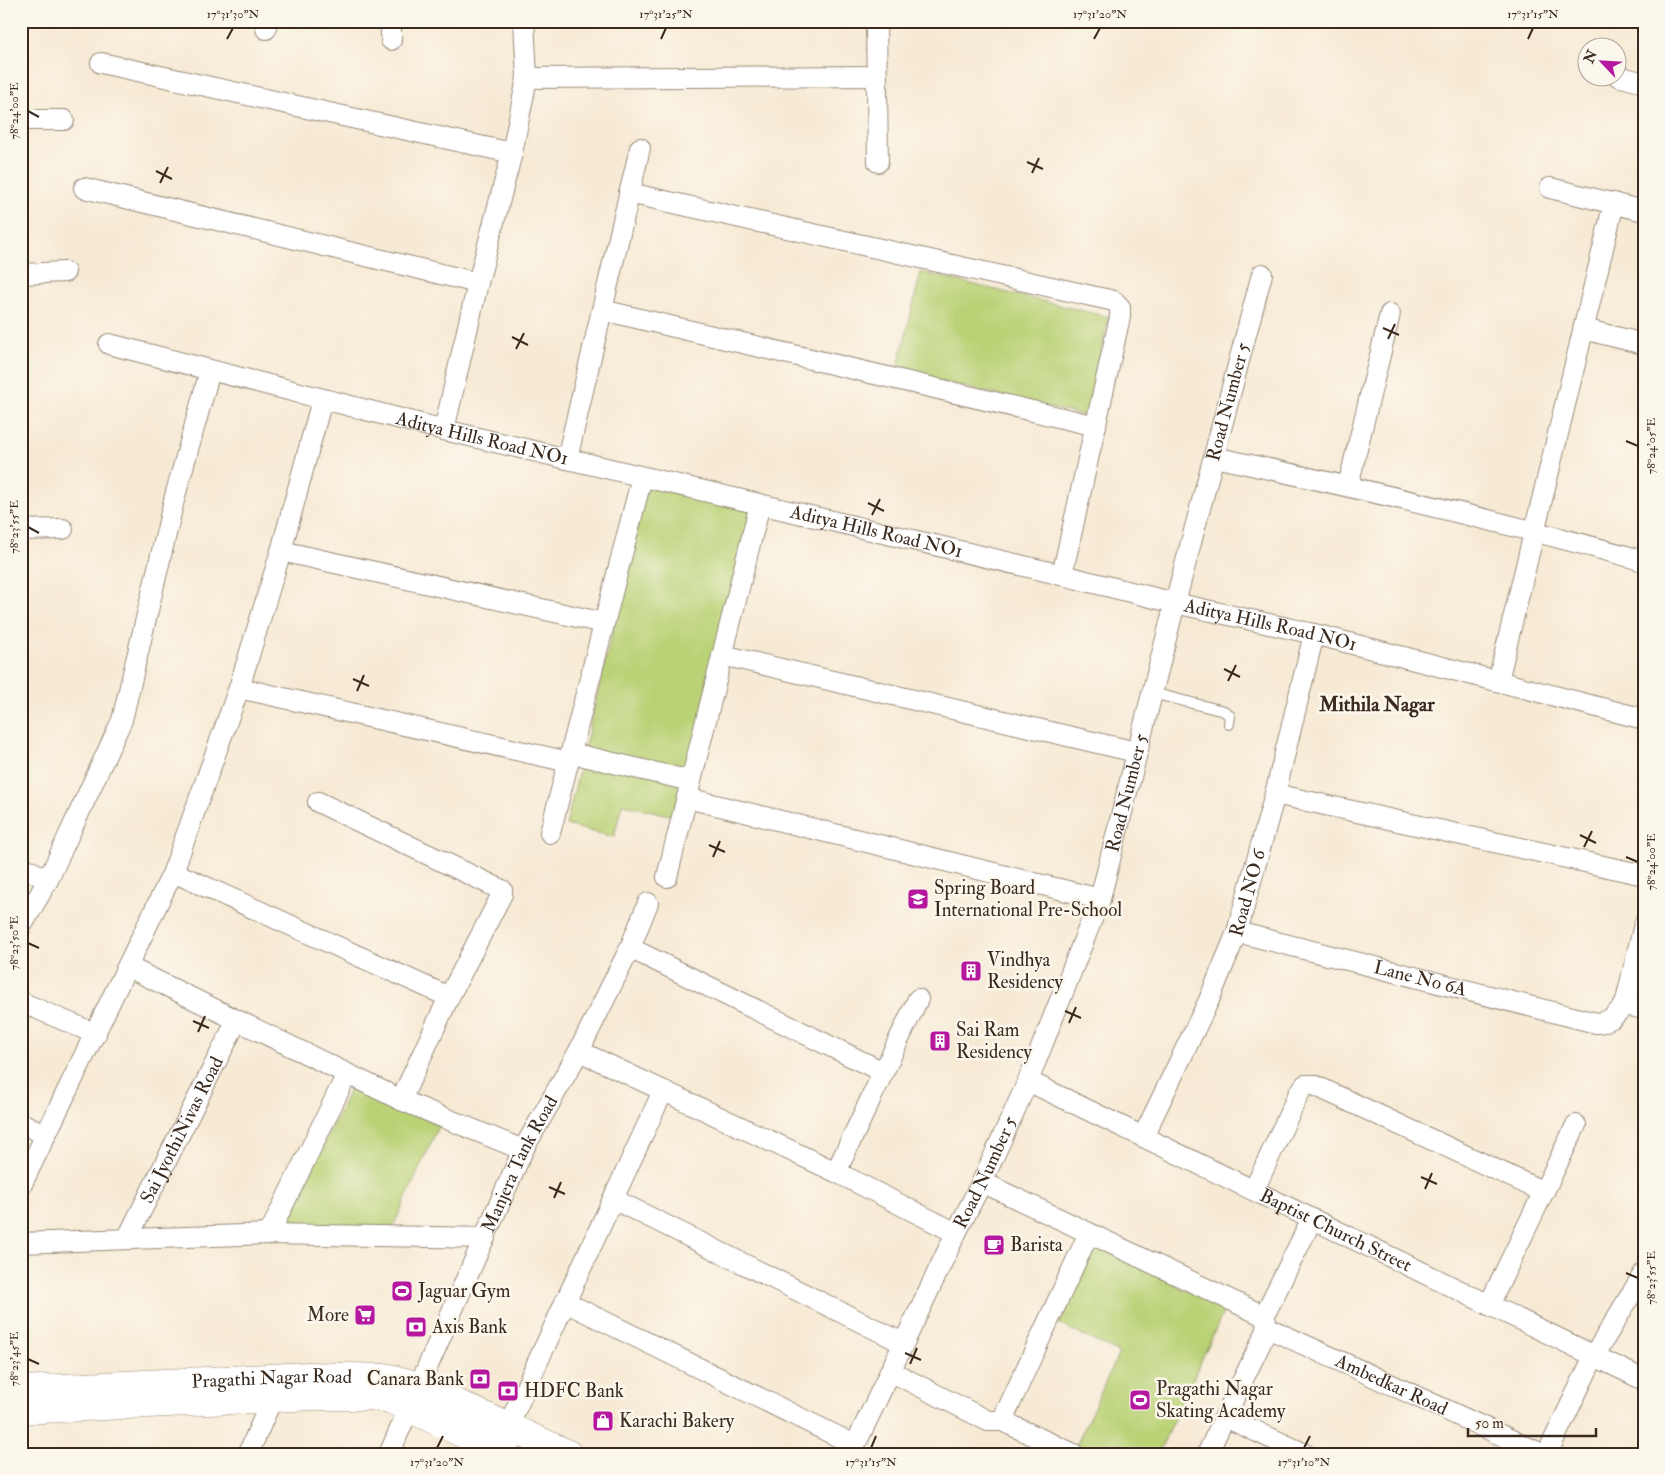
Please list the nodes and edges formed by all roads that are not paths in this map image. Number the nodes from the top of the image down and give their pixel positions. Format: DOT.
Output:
graph roads {
  1 [pos="524,21"];
  2 [pos="876,21"];
  3 [pos="101,63"];
  4 [pos="877,76"];
  5 [pos="527,78"];
  6 [pos="1628,79"];
  7 [pos="1644,83"];
  8 [pos="21,120"];
  9 [pos="64,120"];
  10 [pos="640,148"];
  11 [pos="512,153"];
  12 [pos="878,162"];
  13 [pos="84,188"];
  14 [pos="1550,188"];
  15 [pos="629,193"];
  16 [pos="1614,203"];
  17 [pos="1644,211"];
  18 [pos="65,272"];
  19 [pos="21,274"];
  20 [pos="1262,274"];
  21 [pos="478,283"];
  22 [pos="602,310"];
  23 [pos="1390,314"];
  24 [pos="1583,329"];
  25 [pos="109,344"];
  26 [pos="1644,344"];
  27 [pos="210,371"];
  28 [pos="322,400"];
  29 [pos="1096,426"];
  30 [pos="444,430"];
  31 [pos="1214,457"];
  32 [pos="567,459"];
  33 [pos="642,477"];
  34 [pos="1348,486"];
  35 [pos="760,504"];
  36 [pos="63,529"];
  37 [pos="21,530"];
  38 [pos="1535,531"];
  39 [pos="281,551"];
  40 [pos="1644,561"];
  41 [pos="1062,575"];
  42 [pos="1174,603"];
  43 [pos="604,623"];
  44 [pos="1314,634"];
  45 [pos="722,655"];
  46 [pos="1498,681"];
  47 [pos="239,688"];
  48 [pos="1152,693"];
  49 [pos="1644,719"];
  50 [pos="1229,724"];
  51 [pos="1136,752"];
  52 [pos="570,757"];
  53 [pos="689,790"];
  54 [pos="1275,794"];
  55 [pos="318,802"];
  56 [pos="550,833"];
  57 [pos="21,866"];
  58 [pos="173,872"];
  59 [pos="1644,876"];
  60 [pos="667,877"];
  61 [pos="48,880"];
  62 [pos="1100,899"];
  63 [pos="648,903"];
  64 [pos="1644,924"];
  65 [pos="21,927"];
  66 [pos="1237,932"];
  67 [pos="630,948"];
  68 [pos="128,967"];
  69 [pos="449,998"];
  70 [pos="918,999"];
  71 [pos="21,1002"];
  72 [pos="1634,1007"];
  73 [pos="237,1020"];
  74 [pos="96,1034"];
  75 [pos="579,1051"];
  76 [pos="883,1072"];
  77 [pos="347,1074"];
  78 [pos="1028,1081"];
  79 [pos="663,1091"];
  80 [pos="401,1100"];
  81 [pos="21,1123"];
  82 [pos="1576,1125"];
  83 [pos="46,1135"];
  84 [pos="1143,1138"];
  85 [pos="523,1150"];
  86 [pos="836,1172"];
  87 [pos="982,1182"];
  88 [pos="21,1186"];
  89 [pos="1254,1190"];
  90 [pos="1544,1192"];
  91 [pos="613,1198"];
  92 [pos="1312,1219"];
  93 [pos="956,1233"];
  94 [pos="1089,1233"];
  95 [pos="269,1234"];
  96 [pos="485,1238"];
  97 [pos="127,1239"];
  98 [pos="21,1243"];
  99 [pos="1644,1272"];
  100 [pos="565,1302"];
  101 [pos="1489,1305"];
  102 [pos="1266,1322"];
  103 [pos="903,1343"];
  104 [pos="1594,1356"];
  105 [pos="890,1371"];
  106 [pos="1644,1380"];
  107 [pos="21,1390"];
  108 [pos="414,1397"];
  109 [pos="272,1399"];
  110 [pos="21,1410"];
  111 [pos="1225,1417"];
  112 [pos="1002,1422"];
  113 [pos="508,1426"];
  114 [pos="853,1449"];
  115 [pos="248,1454"];
  116 [pos="388,1454"];
  117 [pos="506,1454"];
  118 [pos="568,1454"];
  119 [pos="1074,1454"];
  120 [pos="1207,1454"];
  121 [pos="1305,1454"];
  122 [pos="1542,1454"];
  123 [pos="1548,1454"];
  1 -- 5 [label="street"];
  2 -- 4 [label="street"];
  3 -- 11 [label="street"];
  4 -- 5 [label="street"];
  4 -- 12 [label="street"];
  5 -- 11 [label="street"];
  6 -- 7 [label="street"];
  8 -- 9 [label="street"];
  10 -- 15 [label="street"];
  11 -- 21 [label="street"];
  13 -- 21 [label="street"];
  14 -- 16 [label="street"];
  15 -- 22 [label="street"];
  15 -- 29 [label="street"];
  16 -- 17 [label="street"];
  16 -- 24 [label="street"];
  18 -- 19 [label="street"];
  20 -- 31 [label="street, Road Number 5"];
  21 -- 30 [label="street"];
  22 -- 29 [label="street"];
  22 -- 32 [label="street"];
  23 -- 34 [label="street"];
  24 -- 26 [label="street"];
  24 -- 38 [label="street"];
  25 -- 27 [label="street, Aditya Hills Road NO1"];
  27 -- 28 [label="street, Aditya Hills Road NO1"];
  27 -- 61 [label="street"];
  28 -- 30 [label="street, Aditya Hills Road NO1"];
  28 -- 39 [label="street"];
  29 -- 41 [label="street"];
  30 -- 32 [label="street, Aditya Hills Road NO1"];
  31 -- 34 [label="street"];
  31 -- 42 [label="street, Road Number 5"];
  32 -- 33 [label="street, Aditya Hills Road NO1"];
  33 -- 35 [label="street, Aditya Hills Road NO1"];
  33 -- 43 [label="street"];
  34 -- 38 [label="street"];
  35 -- 41 [label="street, Aditya Hills Road NO1"];
  35 -- 45 [label="street"];
  36 -- 37 [label="street"];
  38 -- 40 [label="street"];
  38 -- 46 [label="street"];
  39 -- 43 [label="street"];
  39 -- 47 [label="street"];
  41 -- 42 [label="street, Aditya Hills Road NO1"];
  42 -- 44 [label="street, Aditya Hills Road NO1"];
  42 -- 48 [label="street, Road Number 5"];
  43 -- 52 [label="street"];
  44 -- 46 [label="street, Aditya Hills Road NO1"];
  44 -- 54 [label="street, Road NO 6"];
  45 -- 51 [label="street"];
  45 -- 53 [label="street"];
  46 -- 49 [label="street, Aditya Hills Road NO1"];
  47 -- 52 [label="street"];
  47 -- 58 [label="street"];
  48 -- 50 [label="lane"];
  48 -- 51 [label="street, Road Number 5"];
  51 -- 62 [label="street, Road Number 5"];
  52 -- 53 [label="street"];
  52 -- 56 [label="street"];
  53 -- 60 [label="street"];
  53 -- 62 [label="street"];
  54 -- 59 [label="street"];
  54 -- 66 [label="street, Road NO 6"];
  55 -- 69 [label="street"];
  57 -- 61 [label="street"];
  58 -- 68 [label="street"];
  58 -- 69 [label="street"];
  61 -- 65 [label="street"];
  62 -- 78 [label="street, Road Number 5"];
  63 -- 67 [label="street, Manjera Tank Road"];
  64 -- 72 [label="street"];
  66 -- 72 [label="street, Lane No 6A"];
  66 -- 84 [label="street, Road NO 6"];
  67 -- 75 [label="street, Manjera Tank Road"];
  67 -- 76 [label="street"];
  68 -- 73 [label="street"];
  68 -- 74 [label="street"];
  69 -- 80 [label="street"];
  70 -- 76 [label="street"];
  71 -- 74 [label="street"];
  73 -- 77 [label="street"];
  73 -- 97 [label="street, Sai JyothiNivas Road"];
  74 -- 83 [label="street"];
  75 -- 79 [label="street"];
  75 -- 85 [label="street, Manjera Tank Road"];
  76 -- 86 [label="street"];
  77 -- 80 [label="street"];
  77 -- 95 [label="street"];
  78 -- 84 [label="street, Baptist Church Street"];
  78 -- 87 [label="street, Road Number 5"];
  79 -- 86 [label="street"];
  79 -- 91 [label="street"];
  80 -- 85 [label="street"];
  81 -- 83 [label="street"];
  82 -- 90 [label="street"];
  83 -- 88 [label="street"];
  84 -- 89 [label="street, Baptist Church Street"];
  85 -- 96 [label="street, Manjera Tank Road"];
  86 -- 93 [label="street"];
  87 -- 93 [label="street, Road Number 5"];
  87 -- 94 [label="street, Ambedkar Road"];
  89 -- 90 [label="street"];
  89 -- 92 [label="street, Baptist Church Street"];
  90 -- 101 [label="street"];
  91 -- 100 [label="street"];
  91 -- 103 [label="street"];
  92 -- 101 [label="street, Baptist Church Street"];
  92 -- 102 [label="street"];
  93 -- 103 [label="street, Road Number 5"];
  94 -- 102 [label="street, Ambedkar Road"];
  94 -- 112 [label="street"];
  95 -- 96 [label="street"];
  95 -- 97 [label="street"];
  96 -- 108 [label="street, Manjera Tank Road"];
  97 -- 98 [label="street"];
  99 -- 104 [label="street"];
  100 -- 113 [label="street"];
  100 -- 114 [label="street"];
  101 -- 104 [label="street, Baptist Church Street"];
  102 -- 111 [label="street"];
  102 -- 122 [label="street, Ambedkar Road"];
  103 -- 105 [label="street, Road Number 5"];
  104 -- 106 [label="street, Baptist Church Street"];
  104 -- 123 [label="street"];
  105 -- 112 [label="street"];
  105 -- 114 [label="street, Road Number 5"];
  107 -- 108 [label="main road, Pragathi Nagar Road"];
  108 -- 109 [label="main road, Pragathi Nagar Road"];
  108 -- 113 [label="main road, Pragathi Nagar Road"];
  108 -- 116 [label="street, Manjera Tank Road"];
  108 -- 117 [label="main road, Pragathi Nagar Road"];
  109 -- 110 [label="main road, Pragathi Nagar Road"];
  109 -- 115 [label="street"];
  111 -- 120 [label="street"];
  111 -- 121 [label="street"];
  112 -- 119 [label="street"];
  113 -- 118 [label="main road, Pragathi Nagar Road"];
}
